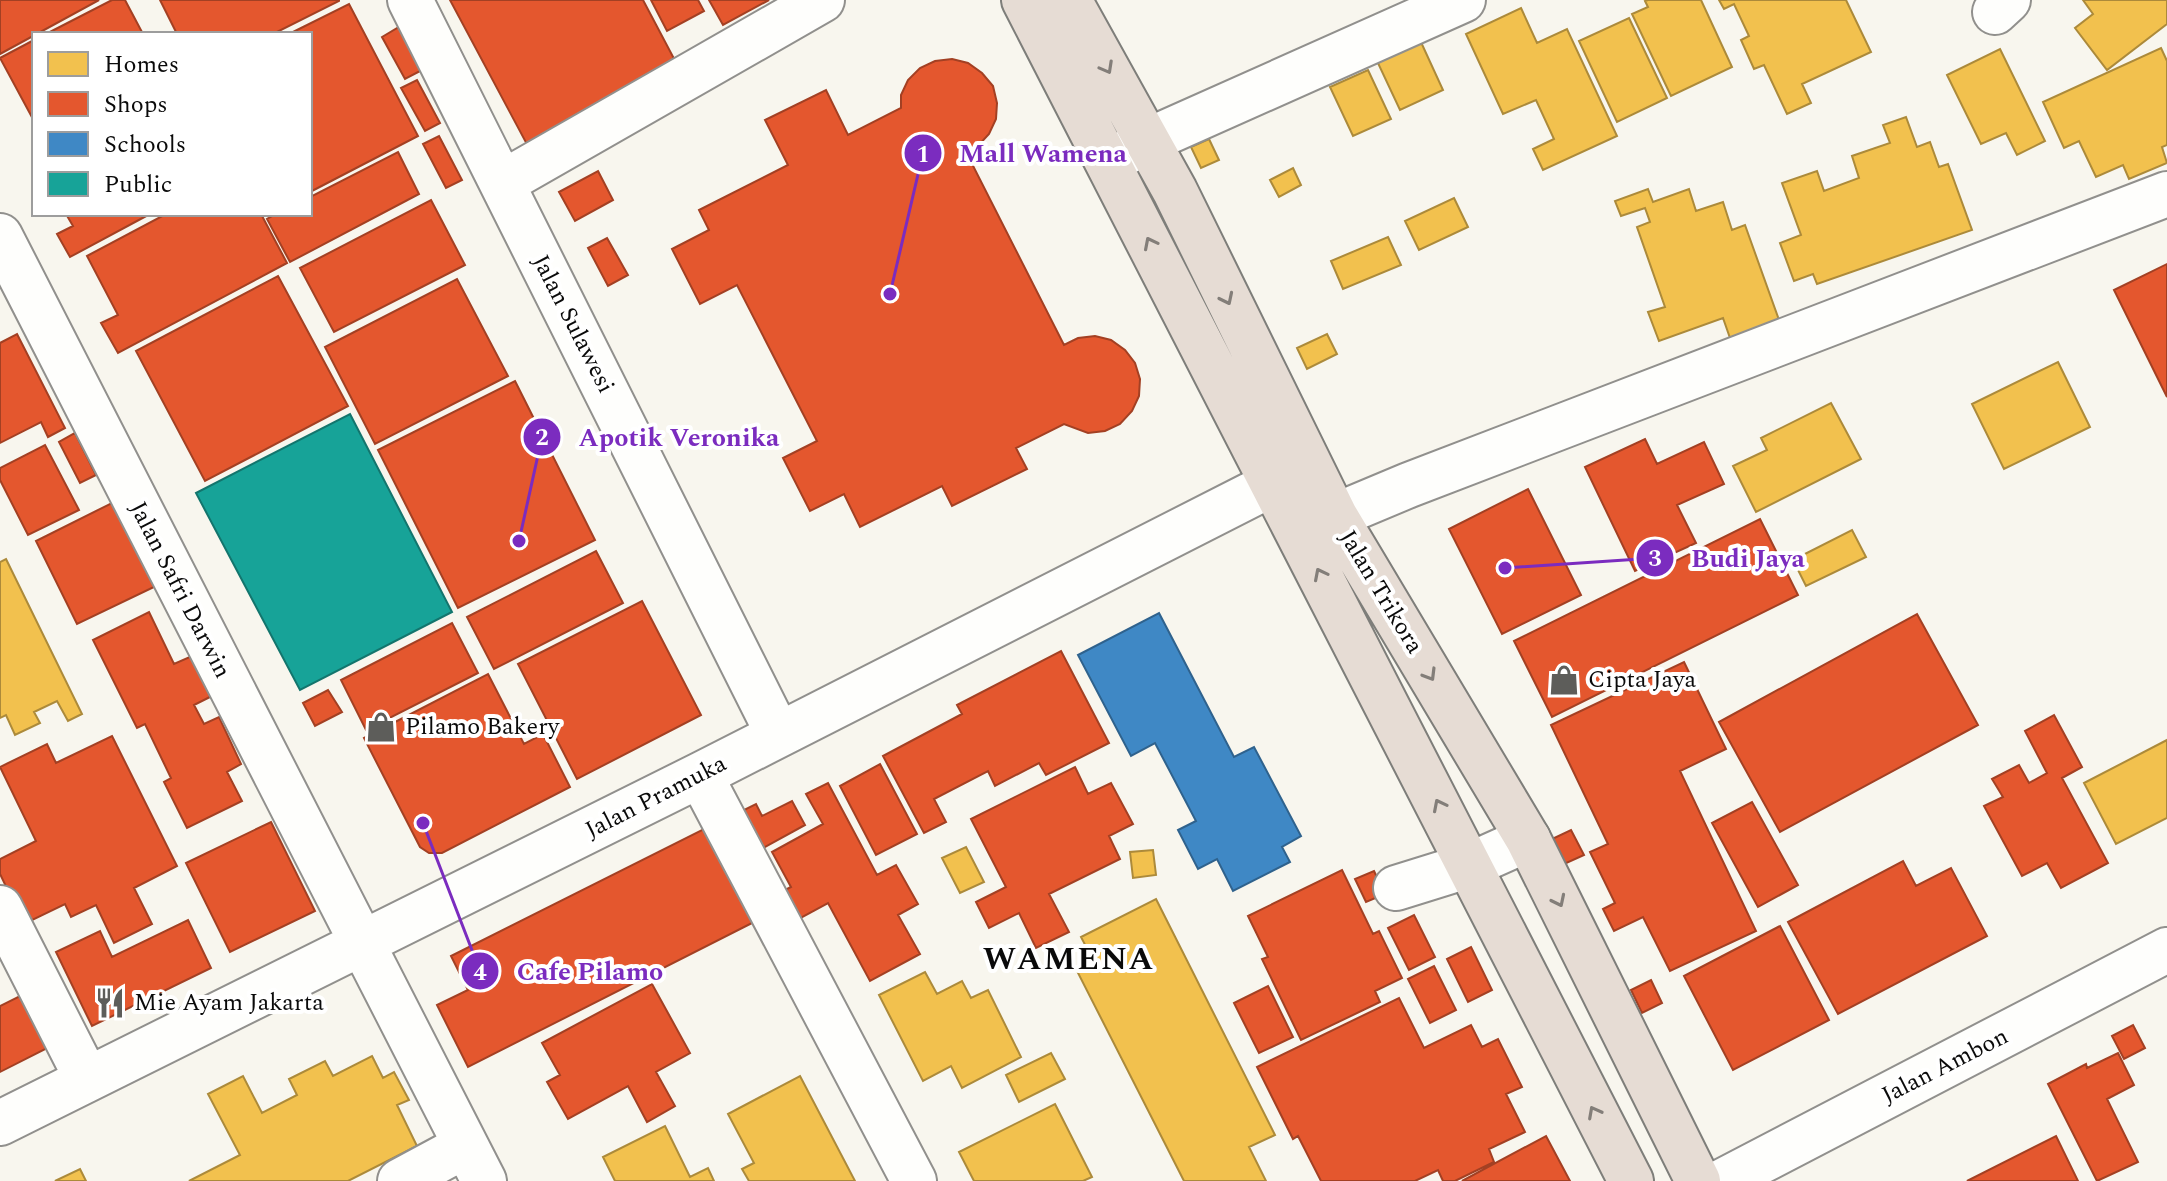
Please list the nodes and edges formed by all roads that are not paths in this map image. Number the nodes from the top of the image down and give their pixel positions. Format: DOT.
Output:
graph roads {
  1 [pos="410,0"];
  2 [pos="822,0"];
  3 [pos="1024,0"];
  4 [pos="1069,0"];
  5 [pos="1463,0"];
  6 [pos="1147,141"];
  7 [pos="1108,162"];
  8 [pos="502,183"];
  9 [pos="2167,194"];
  10 [pos="0,236"];
  11 [pos="1292,476"];
  12 [pos="1335,516"];
  13 [pos="778,734"];
  14 [pos="700,775"];
  15 [pos="1528,839"];
  16 [pos="1470,865"];
  17 [pos="1396,888"];
  18 [pos="0,908"];
  19 [pos="360,943"];
  20 [pos="2167,950"];
  21 [pos="87,1079"];
  22 [pos="0,1123"];
  23 [pos="474,1163"];
  24 [pos="400,1181"];
  25 [pos="914,1181"];
  26 [pos="1631,1181"];
  27 [pos="1698,1181"];
  28 [pos="1723,1181"];
  1 -- 8 [label="street, Jalan Sulawesi"];
  2 -- 8 [label="street"];
  3 -- 7 [label="highway, Jalan Trikora"];
  4 -- 6 [label="highway, Jalan Trikora, one-way"];
  5 -- 6 [label="street"];
  6 -- 7 [label="street"];
  6 -- 11 [label="highway, Jalan Trikora, one-way"];
  11 -- 7 [label="highway, Jalan Trikora, one-way"];
  8 -- 13 [label="street, Jalan Sulawesi"];
  9 -- 12 [label="street"];
  10 -- 19 [label="street, Jalan Safri Darwin"];
  11 -- 12 [label="highway, Jalan Trikora"];
  11 -- 13 [label="street, Jalan Pramuka"];
  16 -- 11 [label="highway, Jalan Trikora, one-way"];
  12 -- 15 [label="highway, Jalan Trikora, one-way"];
  13 -- 14 [label="street, Jalan Pramuka"];
  14 -- 19 [label="street, Jalan Pramuka"];
  14 -- 25 [label="street"];
  15 -- 16 [label="street"];
  15 -- 27 [label="highway, Jalan Trikora, one-way"];
  16 -- 17 [label="street"];
  26 -- 16 [label="highway, Jalan Trikora, one-way"];
  18 -- 21 [label="street"];
  19 -- 21 [label="street, Jalan Pramuka"];
  19 -- 23 [label="street, Jalan Safri Darwin"];
  20 -- 28 [label="street, Jalan Ambon"];
  21 -- 22 [label="street, Jalan Pramuka"];
  23 -- 24 [label="street"];
}
